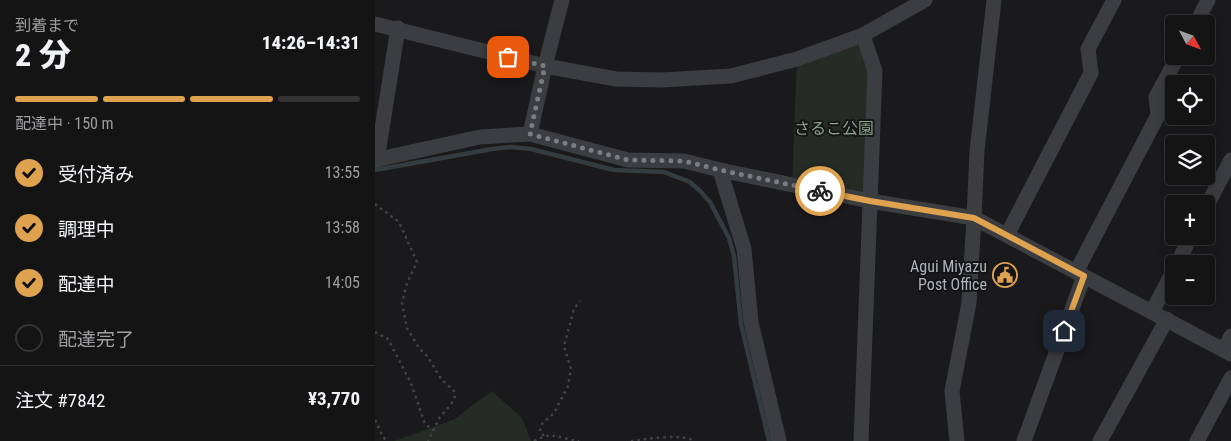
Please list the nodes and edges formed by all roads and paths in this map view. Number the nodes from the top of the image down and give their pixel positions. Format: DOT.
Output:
graph roads {
  1 [pos="562,0"];
  2 [pos="925,0"];
  3 [pos="994,0"];
  4 [pos="1114,0"];
  5 [pos="1208,0"];
  6 [pos="1200,15"];
  7 [pos="375,24"];
  8 [pos="398,28"];
  9 [pos="863,35"];
  10 [pos="1173,65"];
  11 [pos="545,66"];
  12 [pos="530,134"];
  13 [pos="376,160"];
  14 [pos="1231,160"];
  15 [pos="720,170"];
  16 [pos="1212,195"];
  17 [pos="870,201"];
  18 [pos="375,204"];
  19 [pos="974,218"];
  20 [pos="1007,235"];
  21 [pos="1080,274"];
  22 [pos="1165,287"];
  23 [pos="580,301"];
  24 [pos="1152,312"];
  25 [pos="1167,320"];
  26 [pos="375,332"];
  27 [pos="1231,336"];
  28 [pos="1227,352"];
  29 [pos="1231,378"];
  30 [pos="375,420"];
  31 [pos="433,430"];
  32 [pos="545,436"];
  33 [pos="387,441"];
  34 [pos="428,441"];
  35 [pos="534,441"];
  36 [pos="579,441"];
  37 [pos="631,441"];
  38 [pos="695,441"];
  39 [pos="779,441"];
  40 [pos="861,441"];
  41 [pos="957,441"];
  42 [pos="1024,441"];
  43 [pos="1099,441"];
  44 [pos="1197,441"];
  1 -- 11 [label="street"];
  2 -- 9 [label="street"];
  3 -- 19 [label="street"];
  4 -- 20 [label="street"];
  5 -- 6 [label="street"];
  7 -- 8 [label="street"];
  8 -- 11 [label="street"];
  8 -- 13 [label="street"];
  9 -- 11 [label="street"];
  9 -- 17 [label="street"];
  10 -- 21 [label="street"];
  11 -- 12 [label="street"];
  12 -- 13 [label="street"];
  12 -- 15 [label="street"];
  14 -- 16 [label="street"];
  15 -- 17 [label="street"];
  15 -- 39 [label="street"];
  17 -- 19 [label="street"];
  17 -- 40 [label="street"];
  18 -- 31 [label="path"];
  19 -- 20 [label="street"];
  19 -- 41 [label="street"];
  20 -- 21 [label="street"];
  21 -- 24 [label="street"];
  21 -- 42 [label="street"];
  22 -- 24 [label="street"];
  23 -- 32 [label="path"];
  24 -- 25 [label="street"];
  25 -- 28 [label="street"];
  25 -- 43 [label="street"];
  26 -- 31 [label="path"];
  27 -- 28 [label="street"];
  29 -- 44 [label="street"];
  30 -- 33 [label="path"];
  31 -- 34 [label="path"];
  32 -- 35 [label="path"];
  32 -- 36 [label="path"];
  37 -- 38 [label="path"];
}
